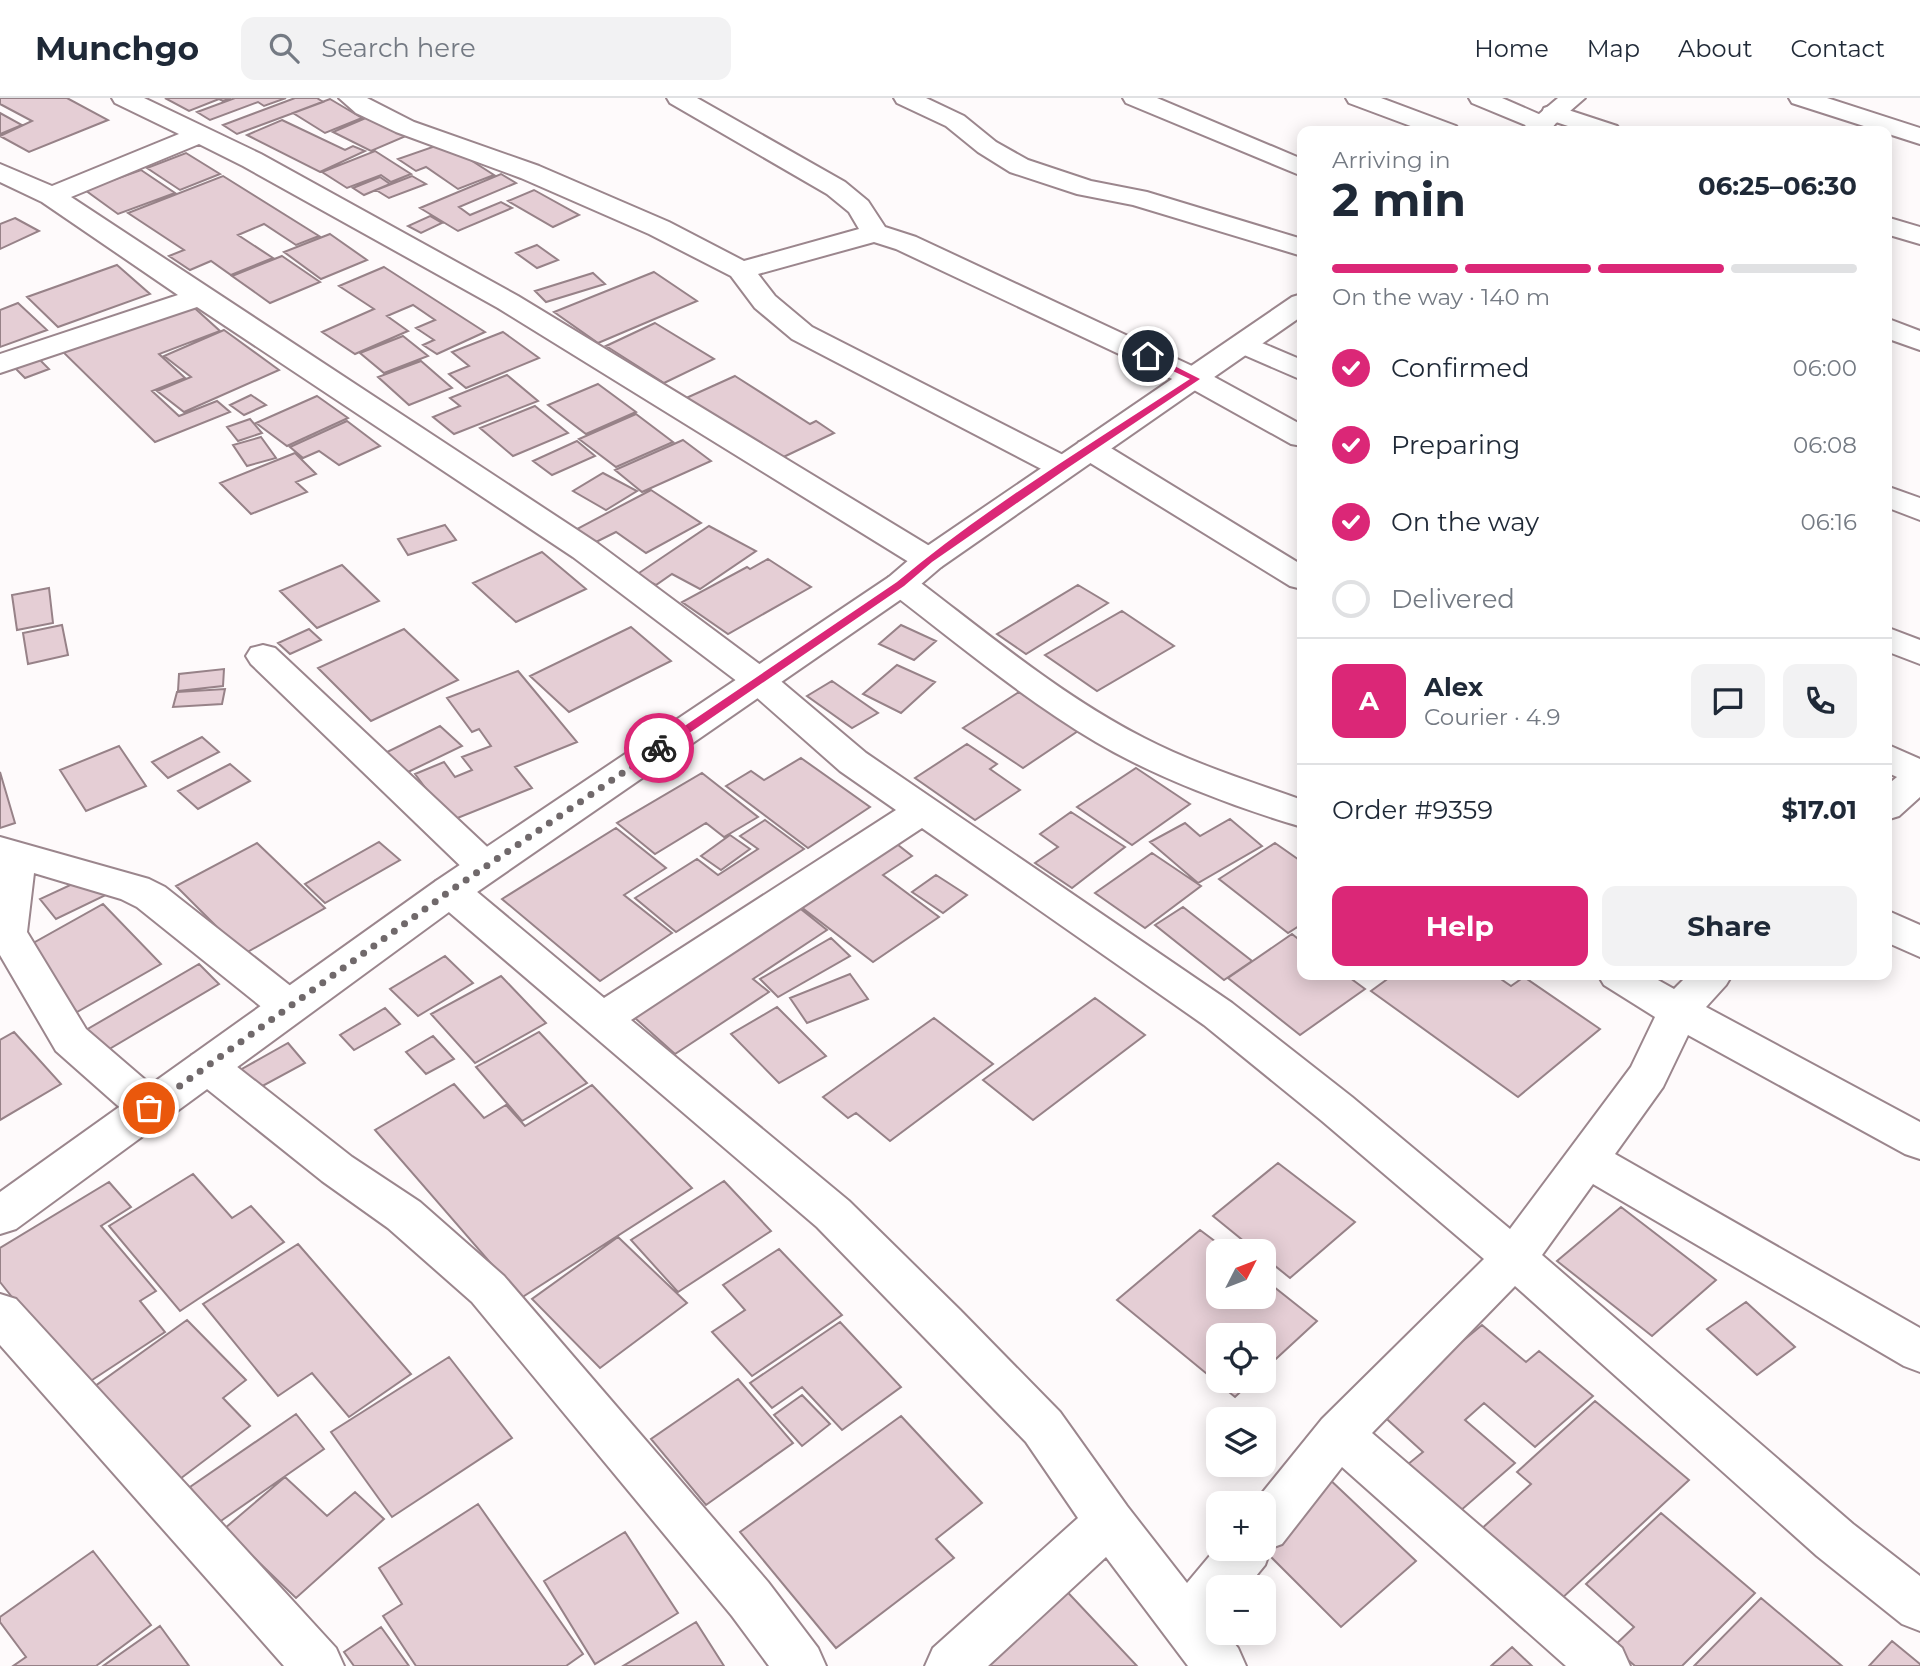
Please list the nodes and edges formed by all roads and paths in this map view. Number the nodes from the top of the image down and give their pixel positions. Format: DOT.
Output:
graph roads {
  1 [pos="124,98"];
  2 [pos="351,98"];
  3 [pos="679,98"];
  4 [pos="906,98"];
  5 [pos="1135,98"];
  6 [pos="1358,98"];
  7 [pos="1481,98"];
  8 [pos="1801,98"];
  9 [pos="1550,117"];
  10 [pos="1434,126"];
  11 [pos="1587,126"];
  12 [pos="1889,126"];
  13 [pos="1892,127"];
  14 [pos="200,135"];
  15 [pos="1920,136"];
  16 [pos="1297,166"];
  17 [pos="0,172"];
  18 [pos="51,196"];
  19 [pos="1892,227"];
  20 [pos="875,233"];
  21 [pos="1920,236"];
  22 [pos="1297,246"];
  23 [pos="741,270"];
  24 [pos="200,297"];
  25 [pos="1297,307"];
  26 [pos="1892,329"];
  27 [pos="1920,341"];
  28 [pos="1245,345"];
  29 [pos="0,364"];
  30 [pos="1297,368"];
  31 [pos="1196,379"];
  32 [pos="1297,434"];
  33 [pos="1076,458"];
  34 [pos="1892,498"];
  35 [pos="1920,510"];
  36 [pos="929,560"];
  37 [pos="1297,576"];
  38 [pos="901,584"];
  39 [pos="1892,641"];
  40 [pos="1920,653"];
  41 [pos="263,656"];
  42 [pos="758,680"];
  43 [pos="1892,760"];
  44 [pos="1920,776"];
  45 [pos="1892,802"];
  46 [pos="923,810"];
  47 [pos="1297,812"];
  48 [pos="8,852"];
  49 [pos="468,879"];
  50 [pos="1892,927"];
  51 [pos="1920,943"];
  52 [pos="1626,980"];
  53 [pos="1707,980"];
  54 [pos="288,1006"];
  55 [pos="1678,1011"];
  56 [pos="602,1019"];
  57 [pos="206,1066"];
  58 [pos="149,1108"];
  59 [pos="1920,1142"];
  60 [pos="1589,1160"];
  61 [pos="0,1216"];
  62 [pos="1514,1258"];
  63 [pos="0,1313"];
  64 [pos="1920,1352"];
  65 [pos="1339,1434"];
  66 [pos="1276,1513"];
  67 [pos="1110,1521"];
  68 [pos="1237,1561"];
  69 [pos="1920,1607"];
  70 [pos="1186,1624"];
  71 [pos="318,1666"];
  72 [pos="800,1666"];
  73 [pos="951,1666"];
  74 [pos="1220,1666"];
  75 [pos="1604,1666"];
  1 -- 14 [label="street"];
  2 -- 23 [label="street"];
  3 -- 20 [label="street"];
  4 -- 22 [label="street"];
  5 -- 16 [label="street"];
  6 -- 10 [label="street"];
  7 -- 9 [label="street"];
  8 -- 12 [label="street"];
  9 -- 11 [label="street"];
  13 -- 15 [label="street"];
  14 -- 18 [label="street"];
  14 -- 36 [label="street"];
  17 -- 18 [label="street"];
  18 -- 24 [label="street"];
  19 -- 21 [label="street"];
  20 -- 23 [label="street"];
  20 -- 31 [label="street"];
  23 -- 33 [label="street"];
  24 -- 29 [label="street"];
  24 -- 42 [label="street"];
  25 -- 28 [label="street"];
  26 -- 27 [label="street"];
  28 -- 30 [label="street"];
  28 -- 31 [label="street"];
  31 -- 32 [label="street"];
  31 -- 33 [label="street"];
  33 -- 36 [label="street"];
  33 -- 37 [label="street"];
  34 -- 35 [label="street"];
  36 -- 38 [label="street"];
  38 -- 42 [label="street"];
  38 -- 47 [label="street"];
  39 -- 40 [label="street"];
  41 -- 49 [label="street"];
  42 -- 46 [label="street"];
  42 -- 49 [label="street"];
  43 -- 44 [label="street"];
  44 -- 45 [label="street"];
  46 -- 56 [label="street"];
  46 -- 62 [label="street"];
  48 -- 54 [label="street"];
  48 -- 58 [label="street"];
  49 -- 54 [label="street"];
  49 -- 56 [label="street"];
  50 -- 51 [label="street"];
  52 -- 55 [label="street"];
  53 -- 55 [label="street"];
  54 -- 57 [label="street"];
  55 -- 59 [label="street"];
  55 -- 60 [label="street"];
  56 -- 67 [label="street"];
  57 -- 58 [label="street"];
  57 -- 72 [label="street"];
  58 -- 61 [label="street"];
  60 -- 62 [label="street"];
  60 -- 64 [label="street"];
  62 -- 65 [label="street"];
  62 -- 69 [label="street"];
  63 -- 71 [label="street"];
  65 -- 66 [label="street"];
  65 -- 75 [label="street"];
  67 -- 70 [label="street"];
  67 -- 73 [label="street"];
  68 -- 70 [label="street"];
  70 -- 74 [label="street"];
}
